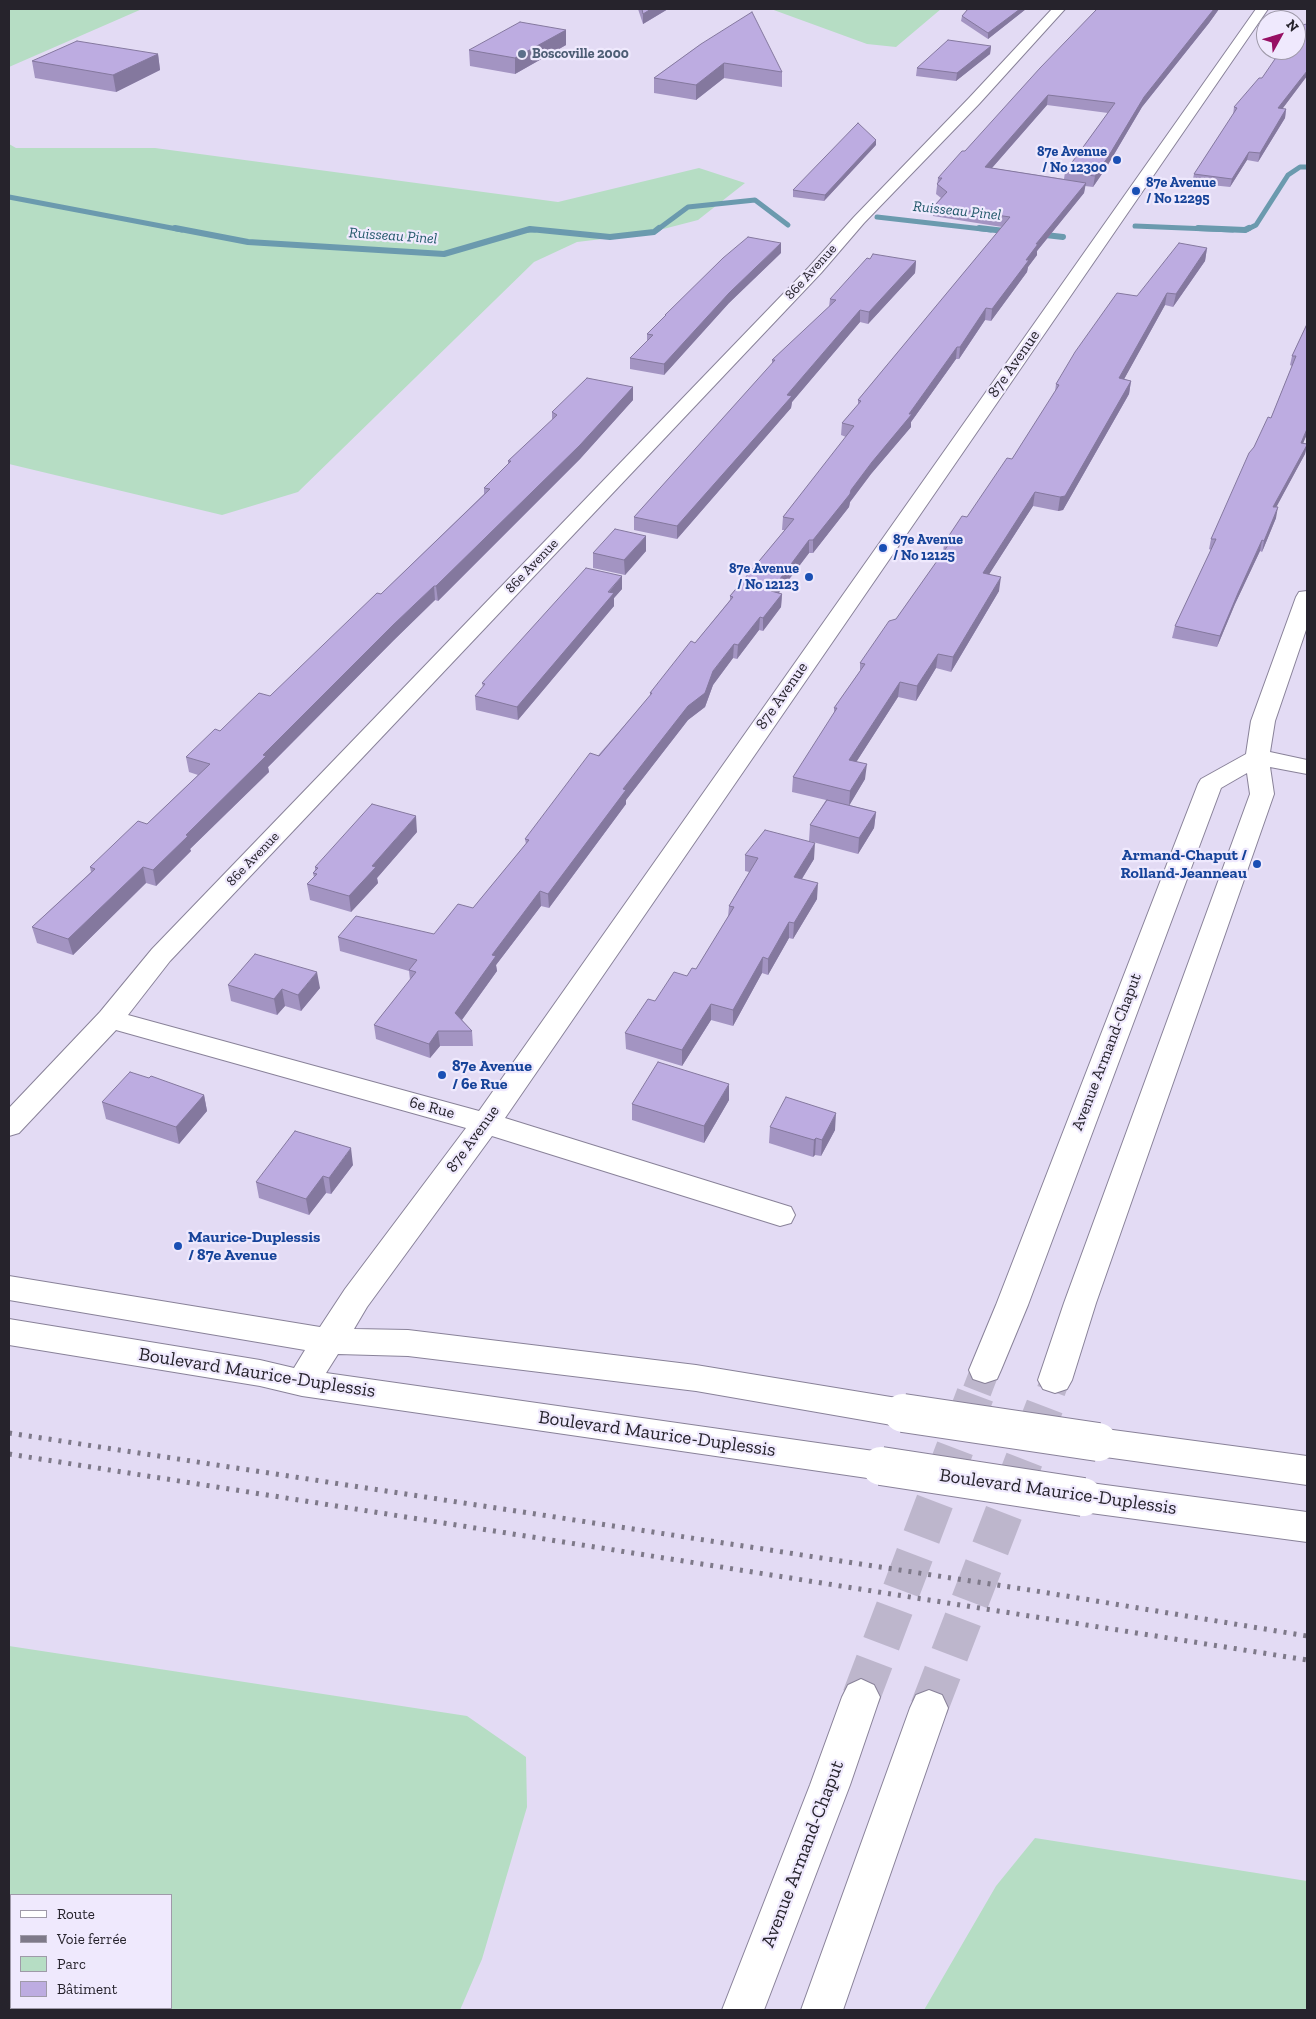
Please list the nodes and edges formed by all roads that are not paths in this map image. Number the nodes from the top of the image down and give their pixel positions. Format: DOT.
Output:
graph roads {
  1 [pos="1059,9"];
  2 [pos="1262,9"];
  3 [pos="1307,597"];
  4 [pos="1257,757"];
  5 [pos="1307,767"];
  6 [pos="110,1020"];
  7 [pos="486,1123"];
  8 [pos="9,1126"];
  9 [pos="780,1215"];
  10 [pos="9,1288"];
  11 [pos="9,1332"];
  12 [pos="328,1340"];
  13 [pos="985,1370"];
  14 [pos="1055,1380"];
  15 [pos="302,1382"];
  16 [pos="1307,1470"];
  17 [pos="1307,1527"];
  18 [pos="861,1697"];
  19 [pos="929,1708"];
  20 [pos="743,2010"];
  21 [pos="822,2010"];
  1 -- 6 [label="street, 86e Avenue"];
  2 -- 7 [label="street, 87e Avenue"];
  3 -- 4 [label="street"];
  4 -- 5 [label="street"];
  4 -- 13 [label="street, Avenue Armand-Chaput"];
  4 -- 14 [label="street"];
  6 -- 7 [label="street, 6e Rue"];
  6 -- 8 [label="street, 86e Avenue"];
  7 -- 9 [label="street, 6e Rue"];
  7 -- 12 [label="street, 87e Avenue"];
  10 -- 12 [label="street"];
  11 -- 15 [label="street, Boulevard Maurice-Duplessis"];
  12 -- 15 [label="street, 87e Avenue"];
  12 -- 16 [label="street, bridge"];
  15 -- 17 [label="street, Boulevard Maurice-Duplessis, bridge"];
  18 -- 20 [label="street, Avenue Armand-Chaput"];
  19 -- 21 [label="street"];
}
